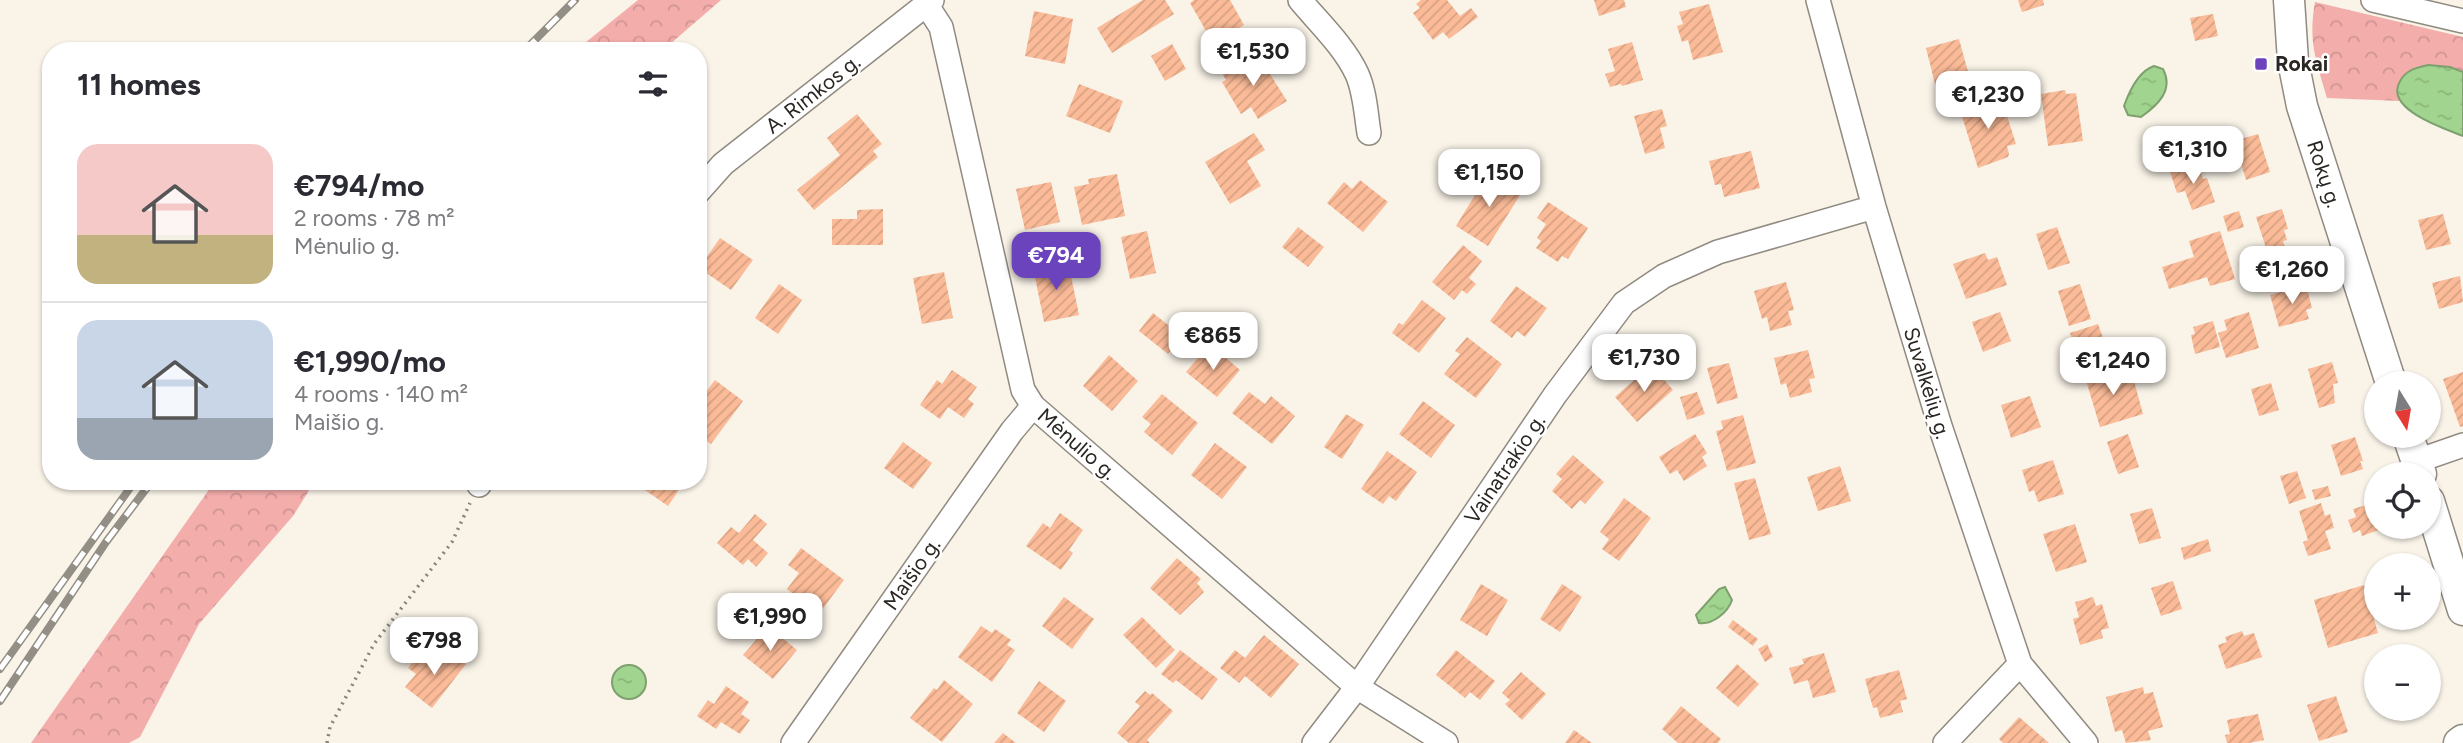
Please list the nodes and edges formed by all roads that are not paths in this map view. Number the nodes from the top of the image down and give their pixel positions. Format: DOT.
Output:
graph roads {
  1 [pos="1300,0"];
  2 [pos="1818,0"];
  3 [pos="2289,0"];
  4 [pos="2373,0"];
  5 [pos="929,2"];
  6 [pos="2463,21"];
  7 [pos="1369,133"];
  8 [pos="707,182"];
  9 [pos="1874,207"];
  10 [pos="2388,371"];
  11 [pos="1033,405"];
  12 [pos="2463,445"];
  13 [pos="2415,457"];
  14 [pos="2441,539"];
  15 [pos="2463,610"];
  16 [pos="2020,664"];
  17 [pos="1357,687"];
  18 [pos="793,743"];
  19 [pos="1314,743"];
  20 [pos="1446,743"];
  21 [pos="1945,743"];
  22 [pos="2086,743"];
  1 -- 7 [label="street"];
  2 -- 9 [label="street, Suvalkėlių g."];
  3 -- 10 [label="main road, Rokų g."];
  4 -- 6 [label="street"];
  5 -- 8 [label="street, A. Rimkos g."];
  5 -- 11 [label="street, Mėnulio g."];
  9 -- 16 [label="street, Suvalkėlių g."];
  9 -- 17 [label="street, Vainatrakio g."];
  11 -- 17 [label="street, Mėnulio g."];
  11 -- 18 [label="street, Maišio g."];
  12 -- 13 [label="street"];
  14 -- 15 [label="main road"];
  16 -- 21 [label="street"];
  16 -- 22 [label="street, Suvalkėlių g."];
  17 -- 19 [label="street, Vainatrakio g."];
  17 -- 20 [label="street, Mėnulio g."];
}
